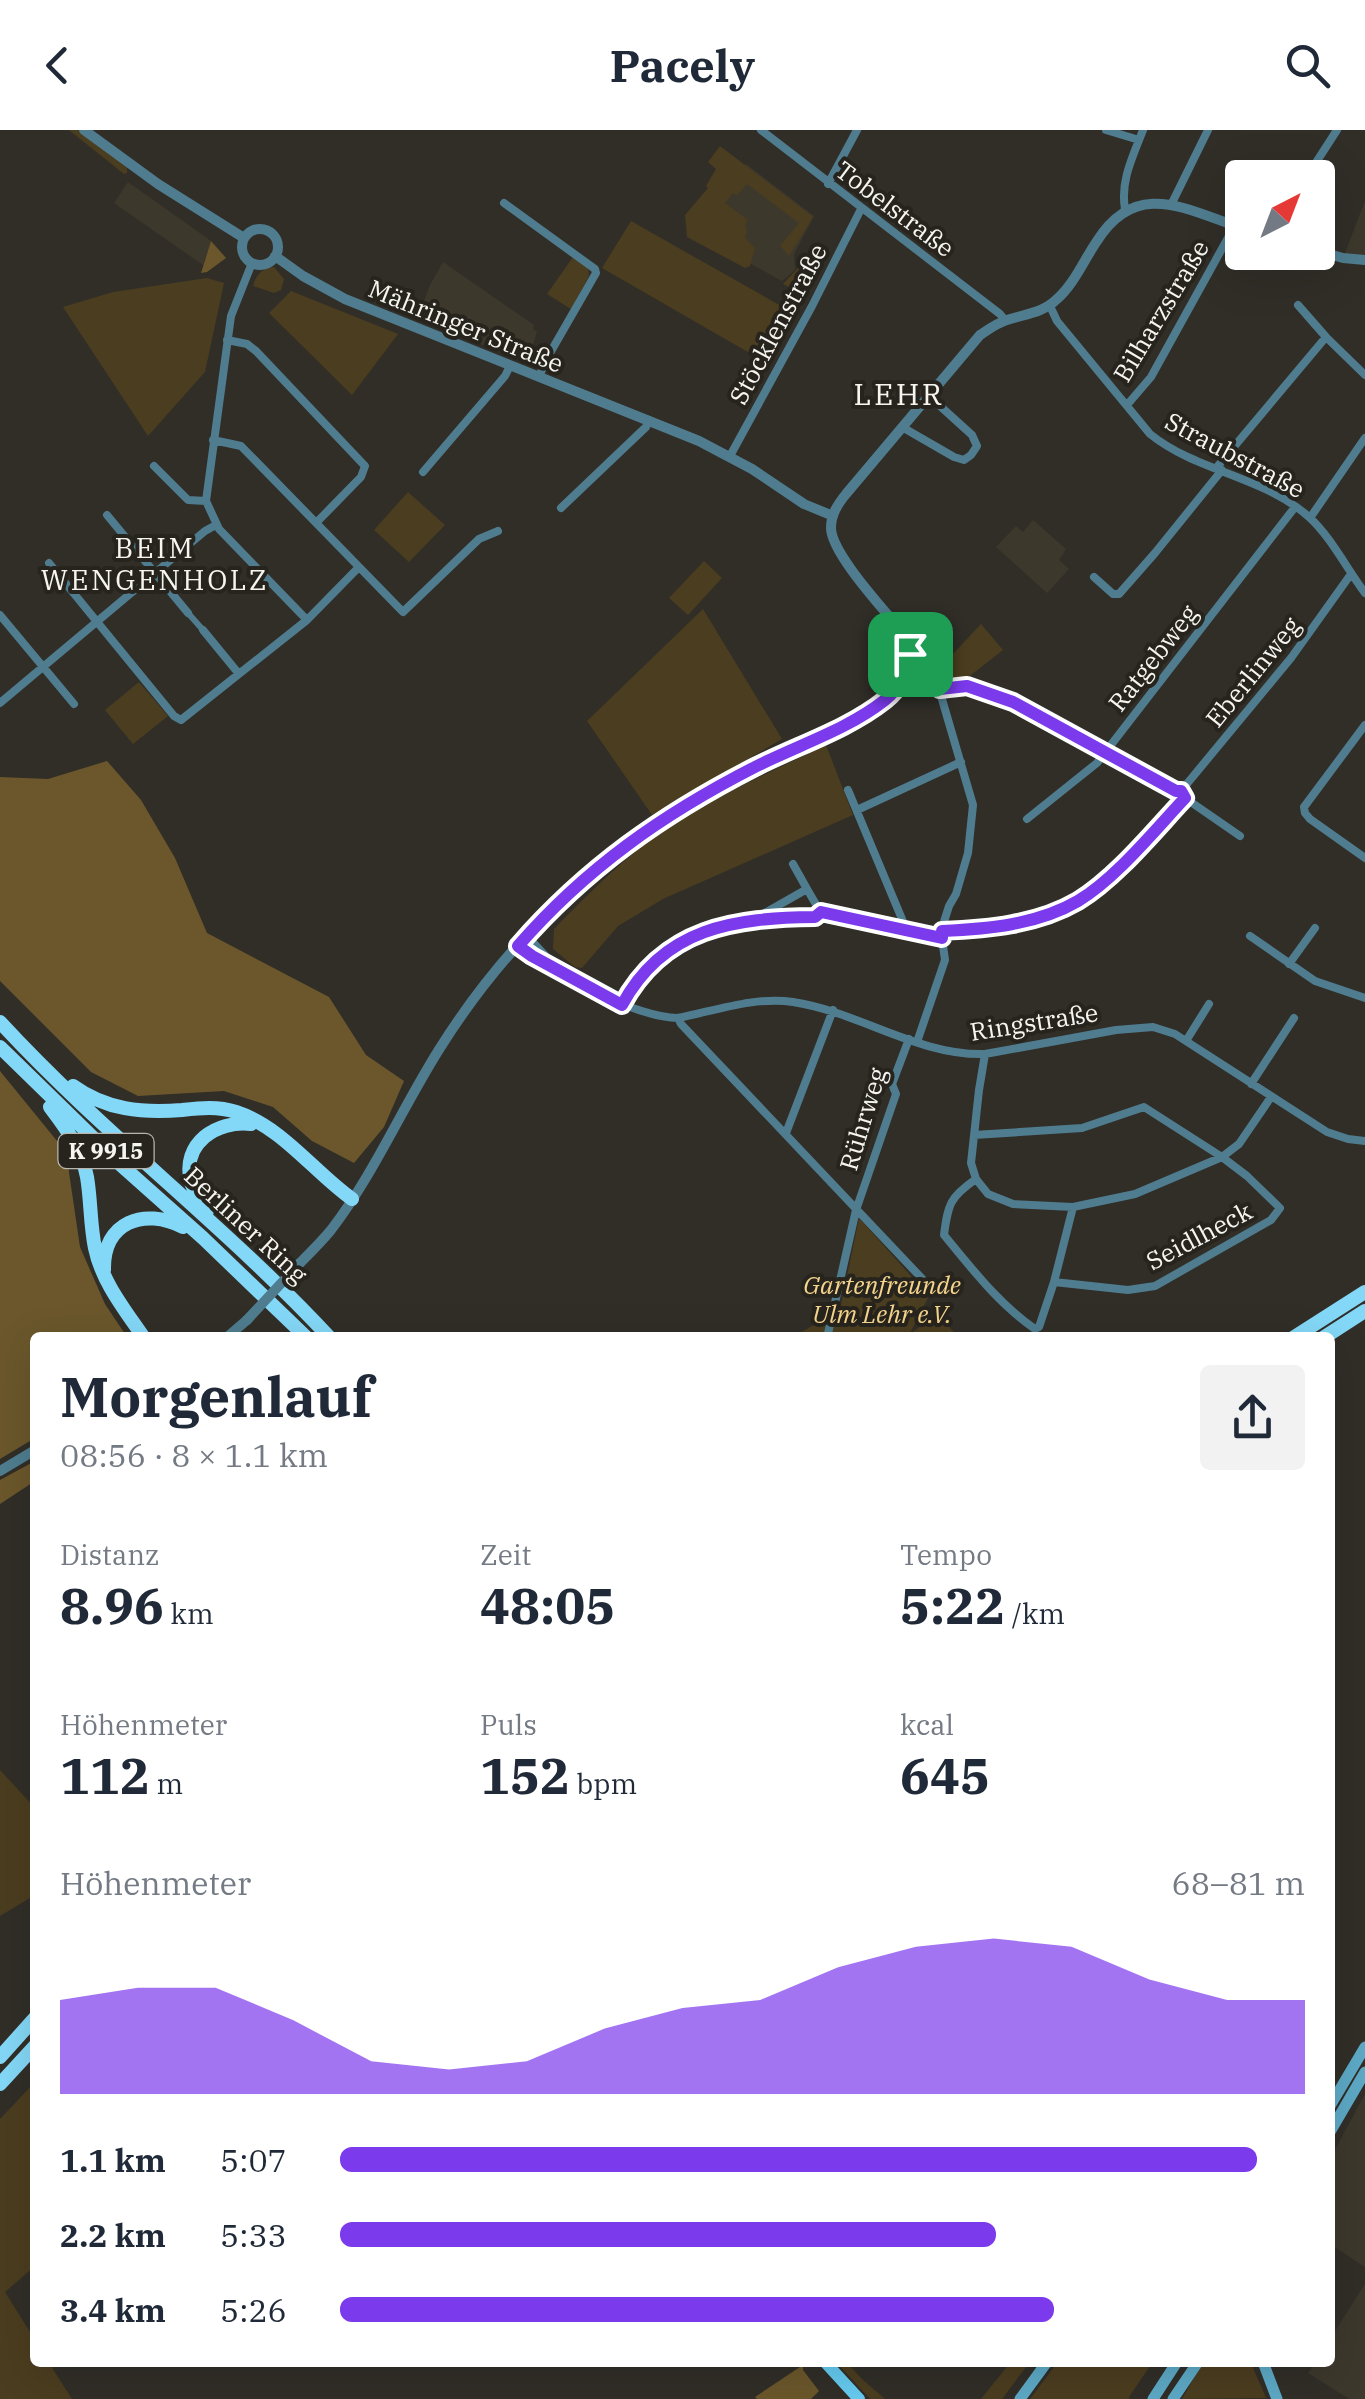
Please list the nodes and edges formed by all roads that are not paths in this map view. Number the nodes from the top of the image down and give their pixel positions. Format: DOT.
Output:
graph roads {
  1 [pos="84,130"];
  2 [pos="761,130"];
  3 [pos="857,130"];
  4 [pos="1106,130"];
  5 [pos="1143,130"];
  6 [pos="1208,130"];
  7 [pos="1336,130"];
  8 [pos="1139,140"];
  9 [pos="1317,160"];
  10 [pos="828,184"];
  11 [pos="504,203"];
  12 [pos="1171,205"];
  13 [pos="861,209"];
  14 [pos="1125,209"];
  15 [pos="1225,222"];
  16 [pos="244,238"];
  17 [pos="1225,243"];
  18 [pos="1335,255"];
  19 [pos="275,256"];
  20 [pos="1365,260"];
  21 [pos="252,264"];
  22 [pos="1298,305"];
  23 [pos="1050,306"];
  24 [pos="1005,320"];
  25 [pos="1326,337"];
  26 [pos="227,340"];
  27 [pos="510,366"];
  28 [pos="1365,375"];
  29 [pos="540,377"];
  30 [pos="929,396"];
  31 [pos="1127,406"];
  32 [pos="649,420"];
  33 [pos="902,427"];
  34 [pos="1365,438"];
  35 [pos="212,440"];
  36 [pos="730,456"];
  37 [pos="154,466"];
  38 [pos="1220,468"];
  39 [pos="424,472"];
  40 [pos="206,501"];
  41 [pos="1295,507"];
  42 [pos="561,508"];
  43 [pos="107,515"];
  44 [pos="832,516"];
  45 [pos="1310,518"];
  46 [pos="316,523"];
  47 [pos="216,526"];
  48 [pos="498,531"];
  49 [pos="49,563"];
  50 [pos="359,566"];
  51 [pos="155,574"];
  52 [pos="1351,574"];
  53 [pos="1094,576"];
  54 [pos="1365,593"];
  55 [pos="188,613"];
  56 [pos="0,615"];
  57 [pos="306,620"];
  58 [pos="97,621"];
  59 [pos="203,630"];
  60 [pos="910,654"];
  61 [pos="44,667"];
  62 [pos="239,674"];
  63 [pos="940,689"];
  64 [pos="0,703"];
  65 [pos="74,704"];
  66 [pos="1365,725"];
  67 [pos="1105,751"];
  68 [pos="961,762"];
  69 [pos="848,790"];
  70 [pos="1183,794"];
  71 [pos="857,810"];
  72 [pos="1027,820"];
  73 [pos="1240,836"];
  74 [pos="1365,858"];
  75 [pos="793,864"];
  76 [pos="807,889"];
  77 [pos="821,912"];
  78 [pos="754,919"];
  79 [pos="1315,928"];
  80 [pos="907,931"];
  81 [pos="942,934"];
  82 [pos="527,936"];
  83 [pos="1250,936"];
  84 [pos="518,946"];
  85 [pos="1288,964"];
  86 [pos="562,973"];
  87 [pos="1365,998"];
  88 [pos="1209,1004"];
  89 [pos="622,1005"];
  90 [pos="833,1010"];
  91 [pos="678,1018"];
  92 [pos="1294,1018"];
  93 [pos="0,1022"];
  94 [pos="913,1040"];
  95 [pos="1186,1040"];
  96 [pos="21,1045"];
  97 [pos="0,1047"];
  98 [pos="986,1054"];
  99 [pos="12,1060"];
  100 [pos="1250,1084"];
  101 [pos="1271,1097"];
  102 [pos="262,1124"];
  103 [pos="786,1134"];
  104 [pos="974,1135"];
  105 [pos="1365,1141"];
  106 [pos="1222,1157"];
  107 [pos="976,1179"];
  108 [pos="352,1199"];
  109 [pos="1073,1207"];
  110 [pos="856,1210"];
  111 [pos="210,1221"];
  112 [pos="203,1238"];
  113 [pos="105,1276"];
  114 [pos="1054,1282"];
  115 [pos="930,1288"];
  116 [pos="1365,1292"];
  117 [pos="1365,1311"];
  118 [pos="140,1332"];
  119 [pos="233,1332"];
  120 [pos="301,1332"];
  121 [pos="324,1332"];
  122 [pos="828,1332"];
  123 [pos="1302,1332"];
  124 [pos="1333,1332"];
  125 [pos="30,1453"];
  126 [pos="0,1471"];
  127 [pos="30,2023"];
  128 [pos="1365,2047"];
  129 [pos="30,2051"];
  130 [pos="0,2056"];
  131 [pos="1365,2072"];
  132 [pos="0,2084"];
  133 [pos="1335,2098"];
  134 [pos="1335,2123"];
  135 [pos="829,2367"];
  136 [pos="1043,2367"];
  137 [pos="1174,2367"];
  138 [pos="1195,2367"];
  139 [pos="1265,2367"];
  140 [pos="858,2399"];
  141 [pos="1020,2399"];
  142 [pos="1153,2399"];
  143 [pos="1173,2399"];
  144 [pos="1277,2399"];
  1 -- 16 [label="street, Mähringer Straße"];
  2 -- 10 [label="street, Tobelstraße"];
  3 -- 10 [label="street"];
  4 -- 8 [label="street"];
  5 -- 8 [label="street"];
  6 -- 12 [label="street"];
  7 -- 9 [label="street"];
  8 -- 14 [label="street"];
  10 -- 13 [label="street, Tobelstraße"];
  11 -- 29 [label="street"];
  12 -- 14 [label="street"];
  12 -- 15 [label="street"];
  13 -- 24 [label="street, Tobelstraße"];
  13 -- 36 [label="street, Stöcklenstraße"];
  14 -- 23 [label="street"];
  16 -- 19 [label="street, Mähringer Straße"];
  16 -- 21 [label="street"];
  17 -- 31 [label="street, Bilharzstraße"];
  18 -- 20 [label="street"];
  19 -- 21 [label="street"];
  19 -- 27 [label="street, Mähringer Straße"];
  21 -- 26 [label="street"];
  22 -- 25 [label="street"];
  23 -- 24 [label="street"];
  23 -- 31 [label="street, Straubstraße"];
  24 -- 30 [label="street"];
  25 -- 28 [label="street"];
  25 -- 38 [label="street"];
  26 -- 35 [label="street"];
  26 -- 46 [label="street"];
  27 -- 29 [label="street, Mähringer Straße"];
  27 -- 39 [label="street"];
  29 -- 32 [label="street, Mähringer Straße"];
  30 -- 33 [label="street"];
  30 -- 33 [label="street"];
  31 -- 38 [label="street, Straubstraße"];
  32 -- 36 [label="street, Mähringer Straße"];
  32 -- 42 [label="street"];
  33 -- 44 [label="street"];
  34 -- 45 [label="street"];
  35 -- 40 [label="street"];
  35 -- 46 [label="street"];
  36 -- 44 [label="street, Mähringer Straße"];
  37 -- 40 [label="street"];
  38 -- 41 [label="street, Straubstraße"];
  38 -- 53 [label="street"];
  40 -- 47 [label="street"];
  41 -- 45 [label="street, Straubstraße"];
  41 -- 67 [label="street, Ratgebweg"];
  43 -- 51 [label="street"];
  44 -- 60 [label="street"];
  45 -- 52 [label="street, Straubstraße"];
  46 -- 50 [label="street"];
  47 -- 51 [label="street"];
  47 -- 57 [label="street"];
  48 -- 50 [label="street"];
  49 -- 58 [label="street"];
  50 -- 57 [label="street"];
  51 -- 55 [label="street"];
  51 -- 58 [label="street"];
  52 -- 54 [label="street, Straubstraße"];
  52 -- 70 [label="street, Eberlinweg"];
  55 -- 59 [label="street"];
  56 -- 61 [label="street"];
  57 -- 62 [label="street"];
  58 -- 61 [label="street"];
  58 -- 62 [label="street"];
  59 -- 62 [label="street"];
  60 -- 63 [label="street, Rührweg"];
  60 -- 82 [label="street"];
  61 -- 64 [label="street"];
  61 -- 65 [label="street"];
  63 -- 67 [label="street"];
  63 -- 68 [label="street, Rührweg"];
  66 -- 74 [label="street"];
  67 -- 70 [label="street"];
  67 -- 72 [label="street, Ratgebweg"];
  68 -- 71 [label="street"];
  68 -- 81 [label="street, Rührweg"];
  69 -- 71 [label="street"];
  70 -- 73 [label="street"];
  70 -- 81 [label="street, Eberlinweg"];
  71 -- 80 [label="street"];
  75 -- 76 [label="street"];
  76 -- 77 [label="street"];
  76 -- 78 [label="street"];
  77 -- 78 [label="street"];
  77 -- 80 [label="street"];
  78 -- 89 [label="street"];
  79 -- 85 [label="street"];
  80 -- 81 [label="street"];
  81 -- 94 [label="street, Rührweg"];
  82 -- 84 [label="street"];
  82 -- 86 [label="street, Ringstraße"];
  83 -- 85 [label="street"];
  84 -- 86 [label="street, Ringstraße"];
  84 -- 108 [label="street"];
  85 -- 87 [label="street"];
  86 -- 89 [label="street, Ringstraße"];
  88 -- 95 [label="street"];
  89 -- 91 [label="street, Ringstraße"];
  90 -- 91 [label="street, Ringstraße"];
  90 -- 94 [label="street, Ringstraße"];
  90 -- 103 [label="street"];
  91 -- 103 [label="street"];
  92 -- 100 [label="street"];
  93 -- 96 [label="highway, Berliner Ring / K 9915"];
  94 -- 98 [label="street, Ringstraße"];
  94 -- 110 [label="street, Rührweg"];
  95 -- 98 [label="street, Ringstraße"];
  95 -- 100 [label="street, Ringstraße"];
  96 -- 102 [label="highway"];
  96 -- 111 [label="highway, Berliner Ring / K 9915"];
  97 -- 99 [label="highway, Berliner Ring / K 9915"];
  98 -- 104 [label="street"];
  99 -- 112 [label="highway, Berliner Ring / K 9915"];
  99 -- 113 [label="highway"];
  100 -- 101 [label="street, Ringstraße"];
  101 -- 105 [label="street, Ringstraße"];
  101 -- 106 [label="street"];
  102 -- 108 [label="highway"];
  102 -- 111 [label="highway"];
  103 -- 110 [label="street"];
  104 -- 106 [label="street"];
  104 -- 107 [label="street"];
  106 -- 109 [label="street"];
  106 -- 114 [label="street, Seidlheck"];
  107 -- 109 [label="street"];
  107 -- 114 [label="street"];
  108 -- 119 [label="street, bridge"];
  109 -- 114 [label="street"];
  110 -- 115 [label="street"];
  110 -- 122 [label="street, Rührweg"];
  111 -- 121 [label="highway, Berliner Ring / K 9915"];
  112 -- 113 [label="highway"];
  112 -- 120 [label="highway, Berliner Ring / K 9915"];
  113 -- 118 [label="highway"];
  116 -- 123 [label="highway"];
  117 -- 124 [label="highway"];
  125 -- 126 [label="street"];
  127 -- 130 [label="highway"];
  128 -- 133 [label="main road"];
  129 -- 132 [label="highway"];
  131 -- 134 [label="main road"];
  135 -- 140 [label="main road"];
  136 -- 141 [label="main road"];
  137 -- 142 [label="main road"];
  138 -- 143 [label="main road"];
  139 -- 144 [label="main road"];
}
